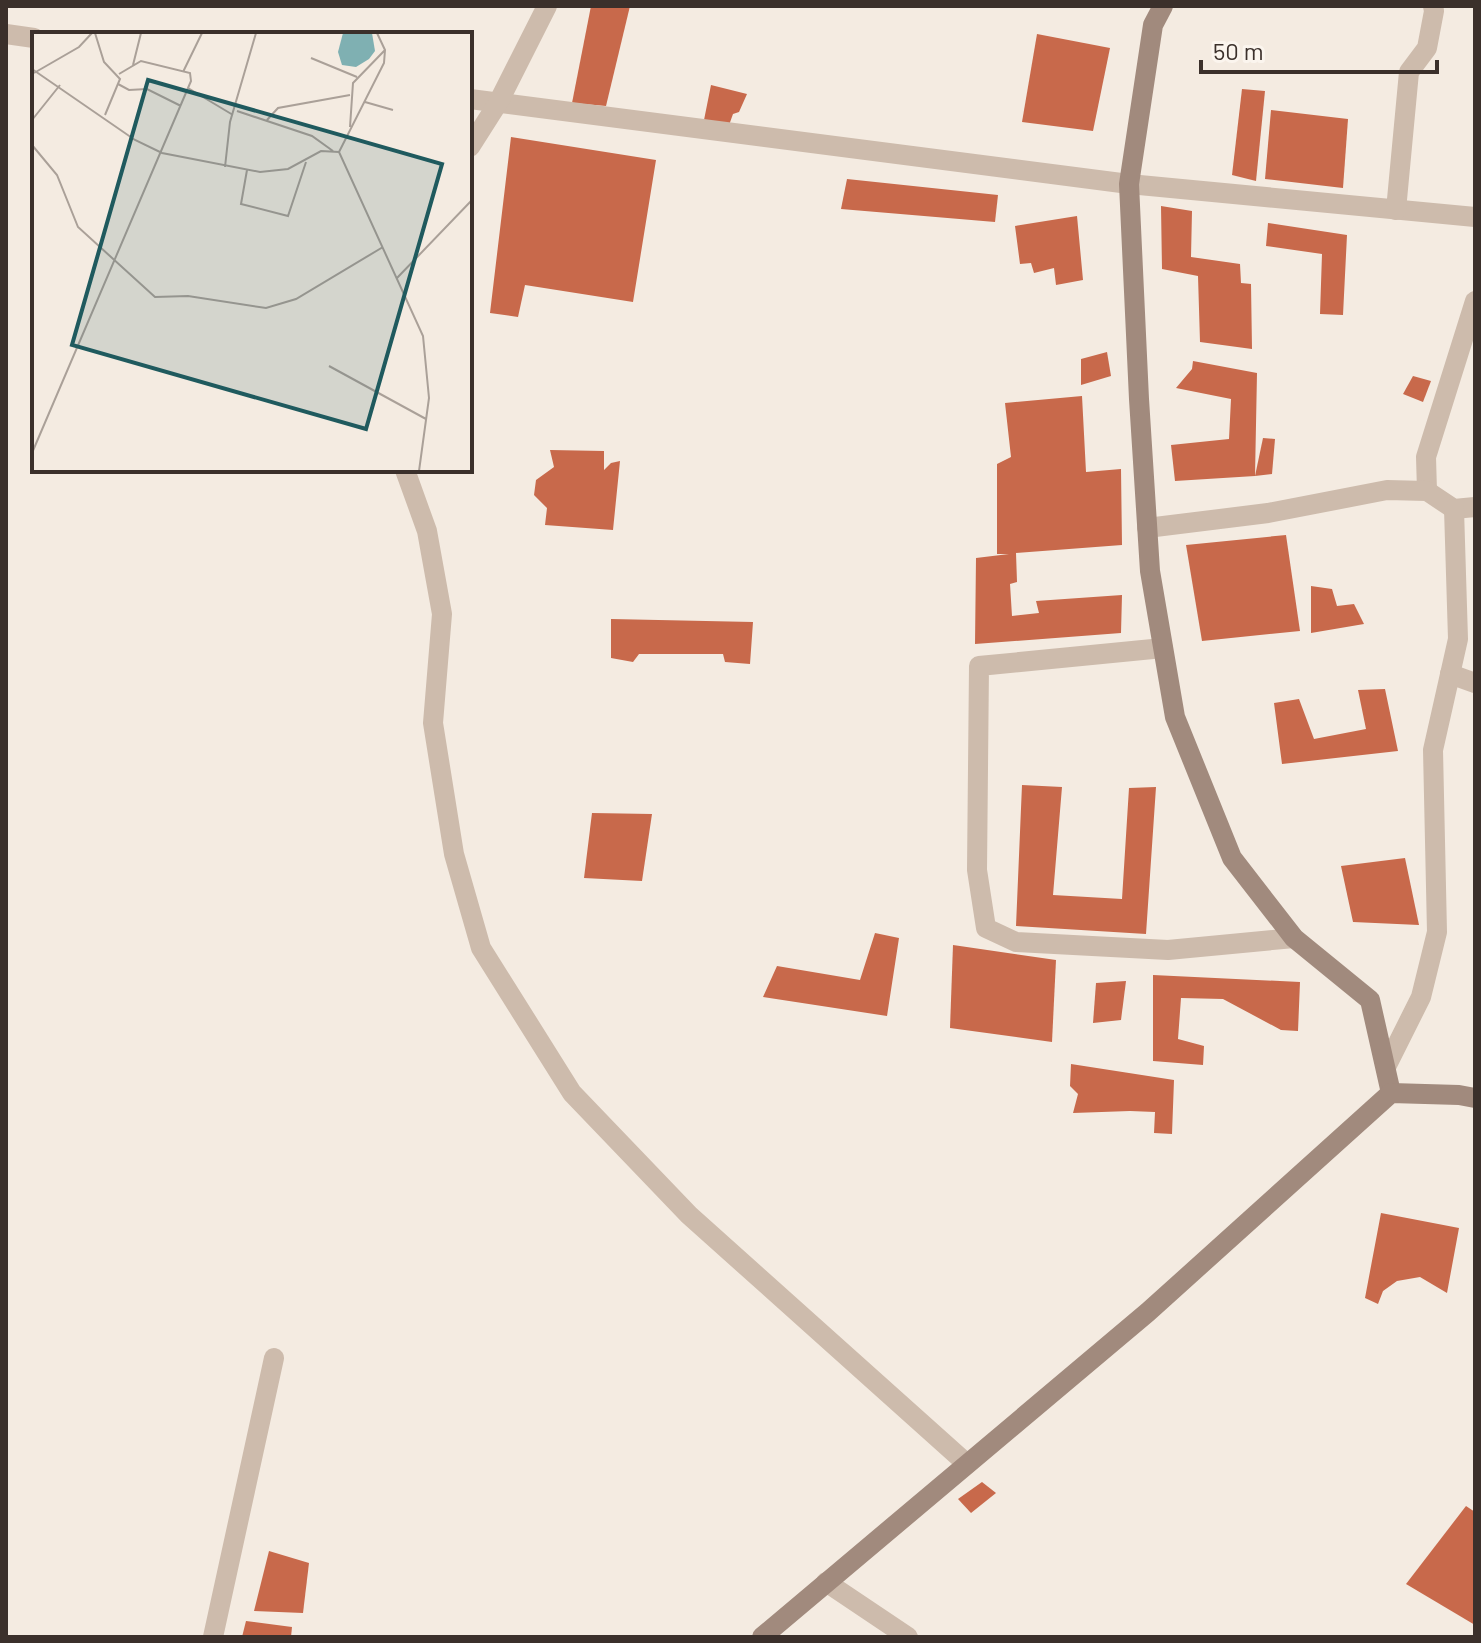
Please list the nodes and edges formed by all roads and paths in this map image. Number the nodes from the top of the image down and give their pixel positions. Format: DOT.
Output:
graph roads {
  1 [pos="547,6"];
  2 [pos="1163,6"];
  3 [pos="1433,6"];
  4 [pos="6,34"];
  5 [pos="32,38"];
  6 [pos="472,99"];
  7 [pos="498,103"];
  8 [pos="472,144"];
  9 [pos="1129,184"];
  10 [pos="1396,210"];
  11 [pos="1475,217"];
  12 [pos="1475,301"];
  13 [pos="406,472"];
  14 [pos="1427,491"];
  15 [pos="1475,507"];
  16 [pos="1454,509"];
  17 [pos="1147,528"];
  18 [pos="1163,648"];
  19 [pos="1450,674"];
  20 [pos="1475,683"];
  21 [pos="1294,938"];
  22 [pos="1386,1067"];
  23 [pos="1391,1093"];
  24 [pos="1475,1098"];
  25 [pos="274,1358"];
  26 [pos="967,1464"];
  27 [pos="826,1582"];
  28 [pos="213,1637"];
  29 [pos="762,1637"];
  30 [pos="908,1637"];
  1 -- 7 [label="street"];
  2 -- 9 [label="street"];
  3 -- 10 [label="street"];
  4 -- 5 [label="street"];
  6 -- 7 [label="street"];
  7 -- 8 [label="street"];
  7 -- 9 [label="street"];
  9 -- 10 [label="street"];
  9 -- 17 [label="street"];
  10 -- 11 [label="street"];
  12 -- 14 [label="street"];
  13 -- 26 [label="street"];
  14 -- 16 [label="street"];
  14 -- 17 [label="street"];
  15 -- 16 [label="street"];
  16 -- 19 [label="street"];
  17 -- 18 [label="street"];
  18 -- 21 [label="street"];
  18 -- 21 [label="street"];
  19 -- 20 [label="street"];
  19 -- 22 [label="street"];
  21 -- 22 [label="street"];
  22 -- 23 [label="street"];
  23 -- 24 [label="street"];
  23 -- 26 [label="street"];
  25 -- 28 [label="street"];
  26 -- 27 [label="street"];
  27 -- 29 [label="street"];
  27 -- 30 [label="street"];
}
